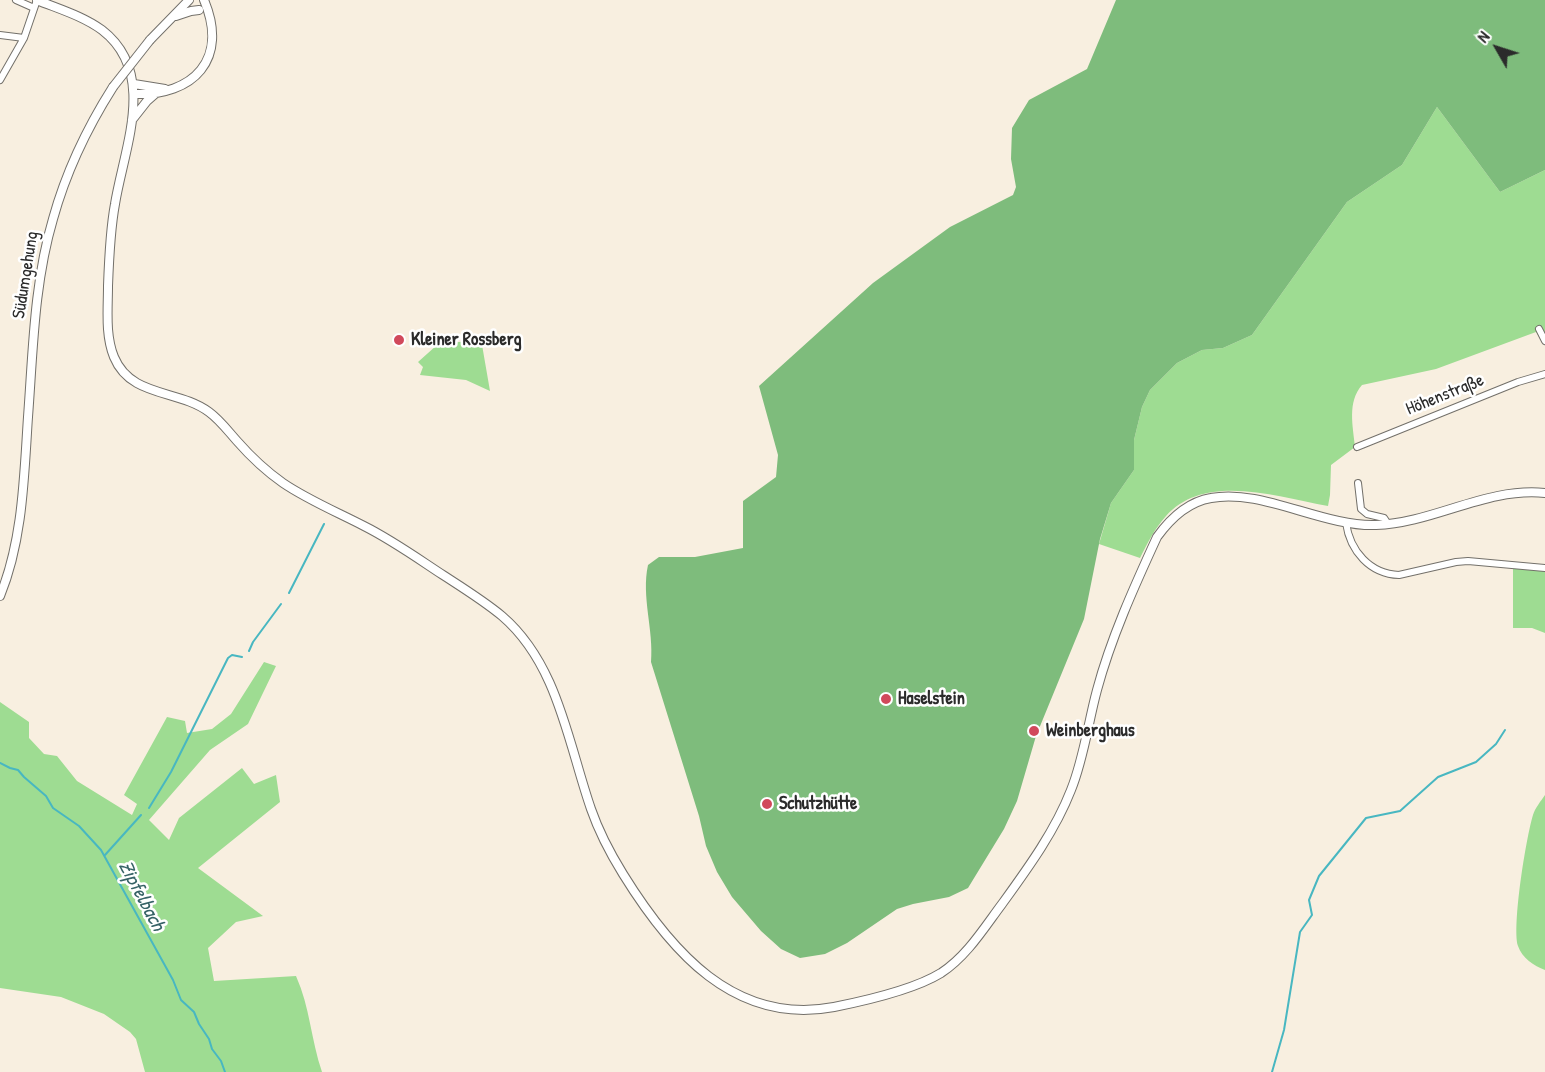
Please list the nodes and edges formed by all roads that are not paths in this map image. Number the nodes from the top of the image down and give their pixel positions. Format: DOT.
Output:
graph roads {
  1 [pos="16,0"];
  2 [pos="190,0"];
  3 [pos="204,0"];
  4 [pos="36,3"];
  5 [pos="199,10"];
  6 [pos="172,17"];
  7 [pos="209,17"];
  8 [pos="0,35"];
  9 [pos="24,38"];
  10 [pos="0,80"];
  11 [pos="134,89"];
  12 [pos="165,89"];
  13 [pos="155,94"];
  14 [pos="132,120"];
  15 [pos="1539,329"];
  16 [pos="1545,341"];
  17 [pos="1545,374"];
  18 [pos="1357,447"];
  19 [pos="1358,483"];
  20 [pos="1545,493"];
  21 [pos="1346,523"];
  22 [pos="1388,524"];
  23 [pos="1545,568"];
  24 [pos="0,596"];
  1 -- 4 [label="street"];
  2 -- 5 [label="street"];
  2 -- 6 [label="street, Südumgehung"];
  3 -- 7 [label="street"];
  4 -- 9 [label="street"];
  4 -- 11 [label="street"];
  5 -- 6 [label="street"];
  5 -- 7 [label="street"];
  6 -- 24 [label="street, Südumgehung, bridge"];
  7 -- 12 [label="street"];
  8 -- 9 [label="street"];
  9 -- 10 [label="street"];
  11 -- 12 [label="street"];
  11 -- 13 [label="street"];
  11 -- 14 [label="street"];
  12 -- 13 [label="street"];
  13 -- 14 [label="street"];
  14 -- 21 [label="street"];
  15 -- 16 [label="street"];
  17 -- 18 [label="street, Höhenstraße"];
  19 -- 22 [label="street"];
  20 -- 22 [label="street"];
  21 -- 22 [label="street"];
  21 -- 23 [label="street"];
}
